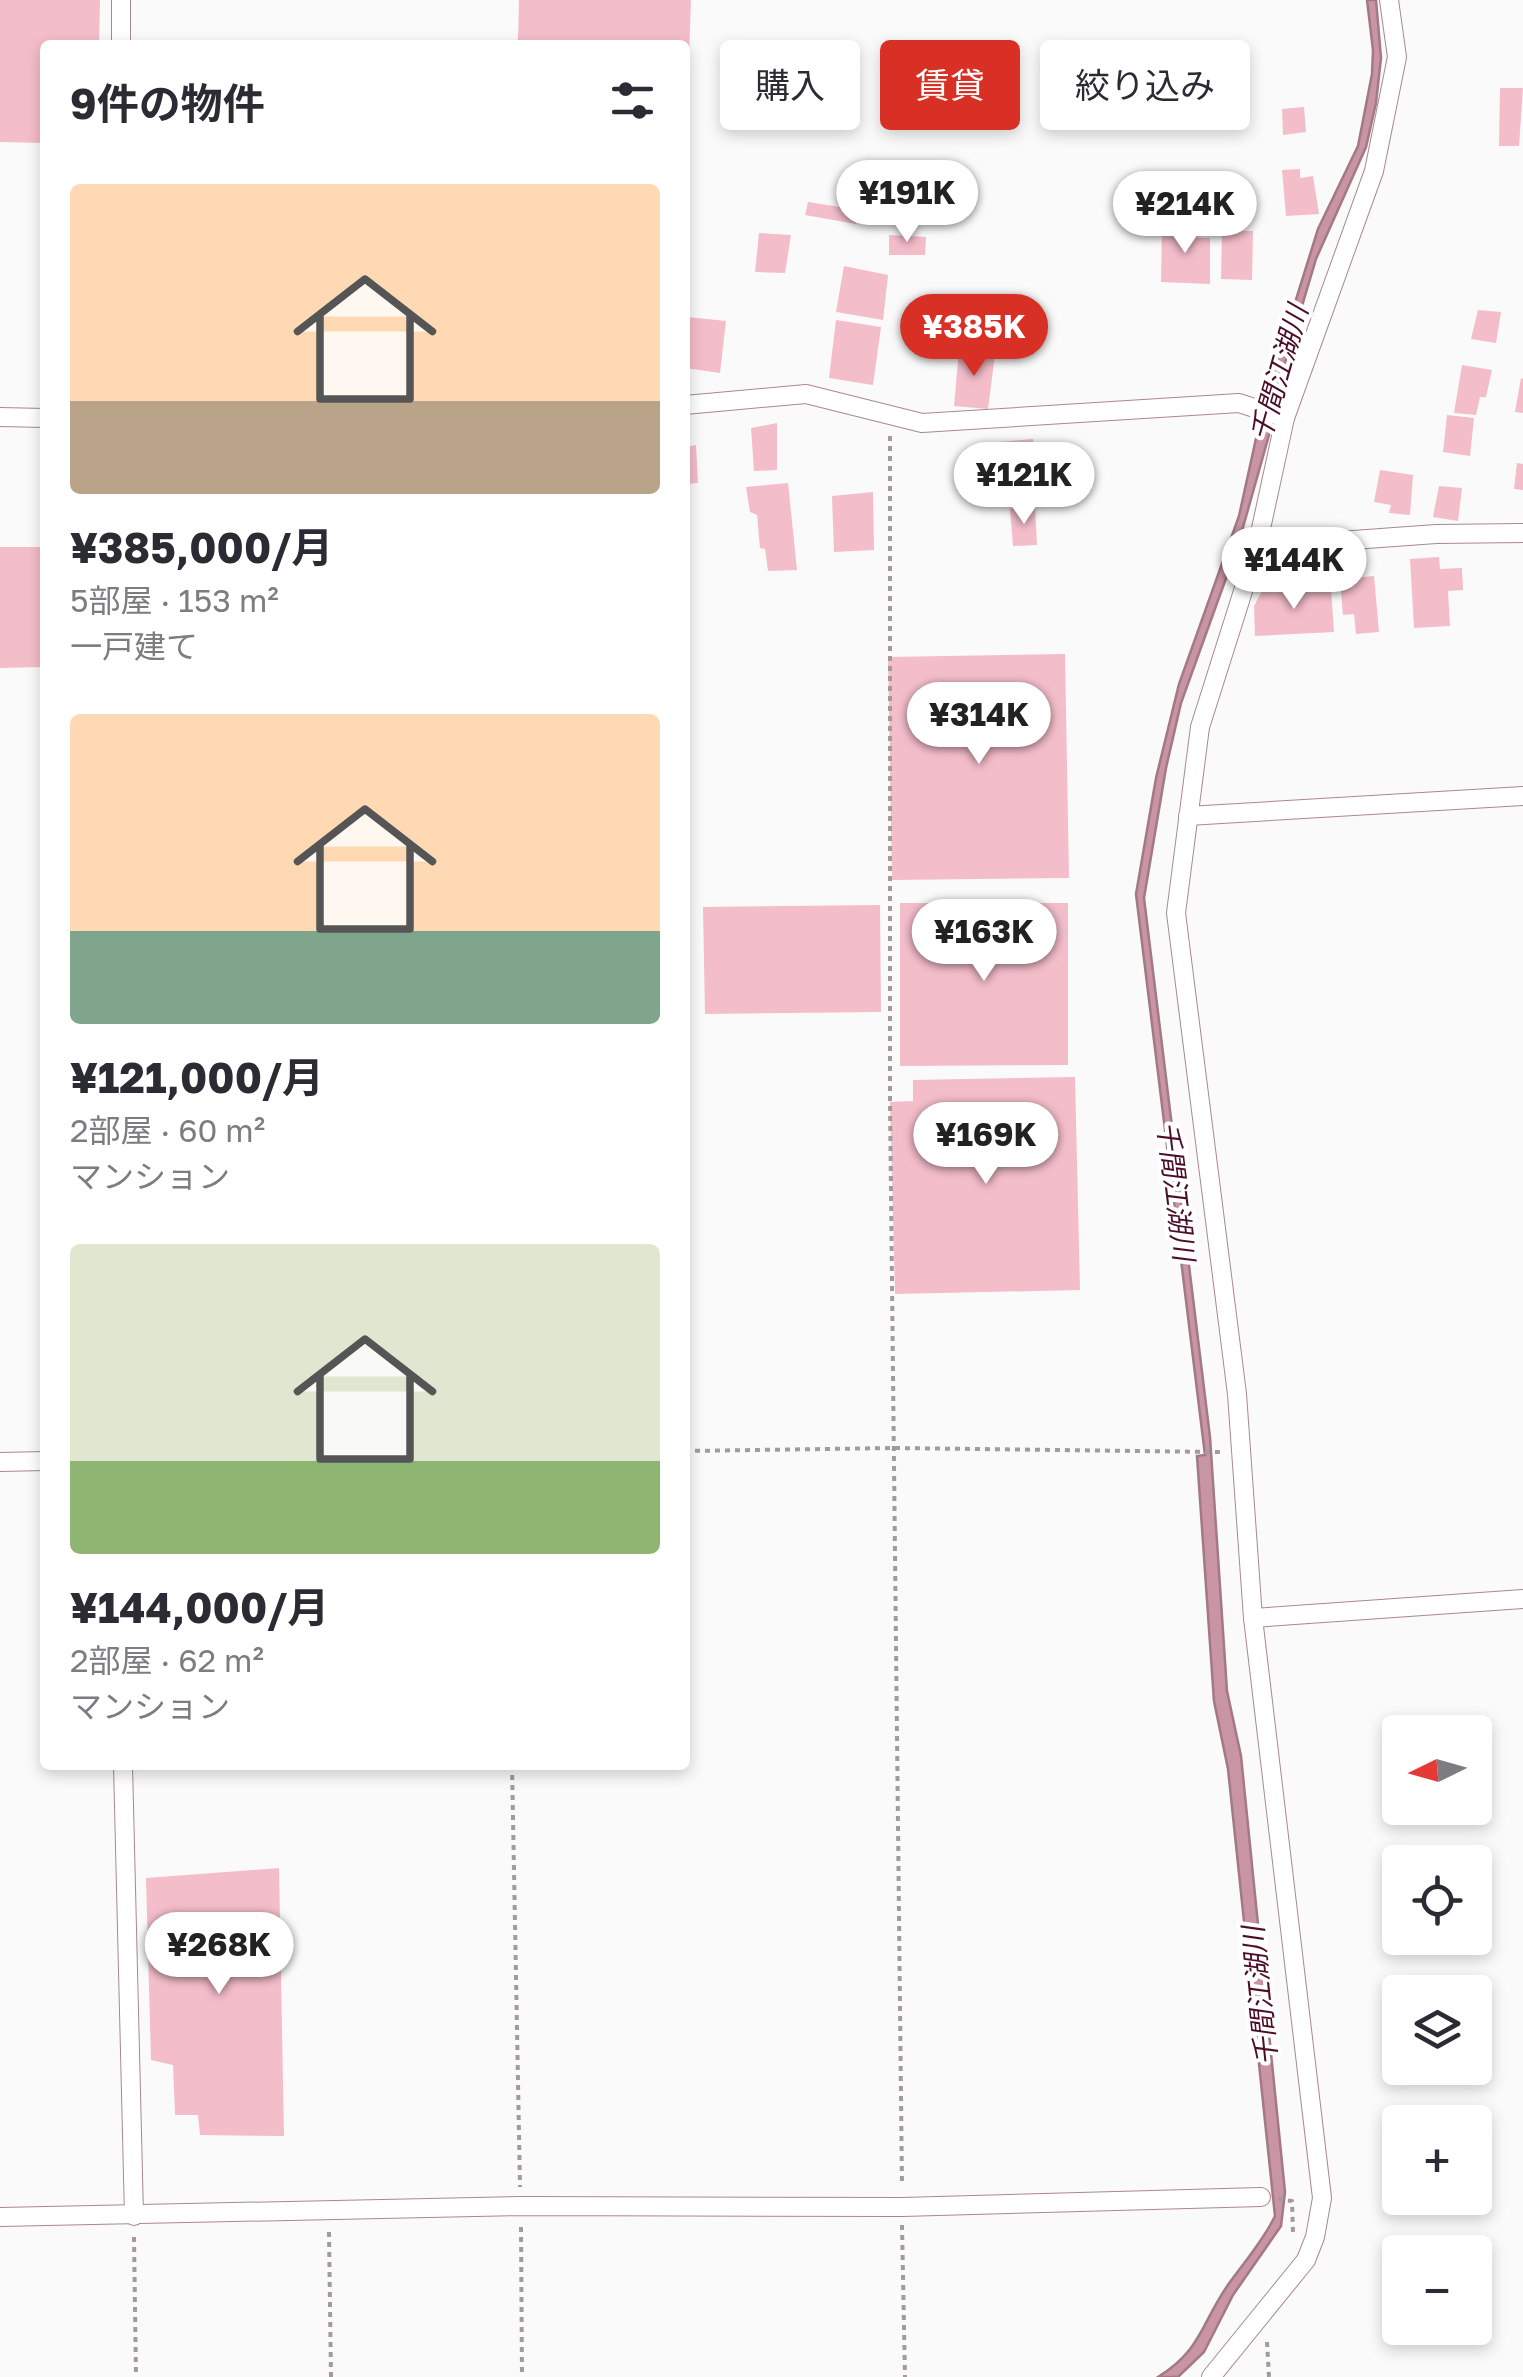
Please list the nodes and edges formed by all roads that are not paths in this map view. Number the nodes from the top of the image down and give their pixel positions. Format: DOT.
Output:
graph roads {
  1 [pos="121,0"];
  2 [pos="1389,0"];
  3 [pos="121,40"];
  4 [pos="690,405"];
  5 [pos="0,417"];
  6 [pos="40,418"];
  7 [pos="1285,418"];
  8 [pos="1523,533"];
  9 [pos="1257,547"];
  10 [pos="1523,796"];
  11 [pos="1188,816"];
  12 [pos="40,1461"];
  13 [pos="0,1462"];
  14 [pos="1523,1599"];
  15 [pos="1253,1618"];
  16 [pos="123,1770"];
  17 [pos="1260,2197"];
  18 [pos="134,2216"];
  19 [pos="0,2217"];
  20 [pos="1211,2377"];
  1 -- 3 [label="street"];
  2 -- 7 [label="street"];
  4 -- 7 [label="street"];
  5 -- 6 [label="street"];
  7 -- 9 [label="street"];
  8 -- 9 [label="street"];
  9 -- 11 [label="street"];
  10 -- 11 [label="street"];
  11 -- 15 [label="street"];
  12 -- 13 [label="street"];
  14 -- 15 [label="street"];
  15 -- 20 [label="street"];
  16 -- 18 [label="street"];
  17 -- 18 [label="street"];
  18 -- 19 [label="street"];
}
